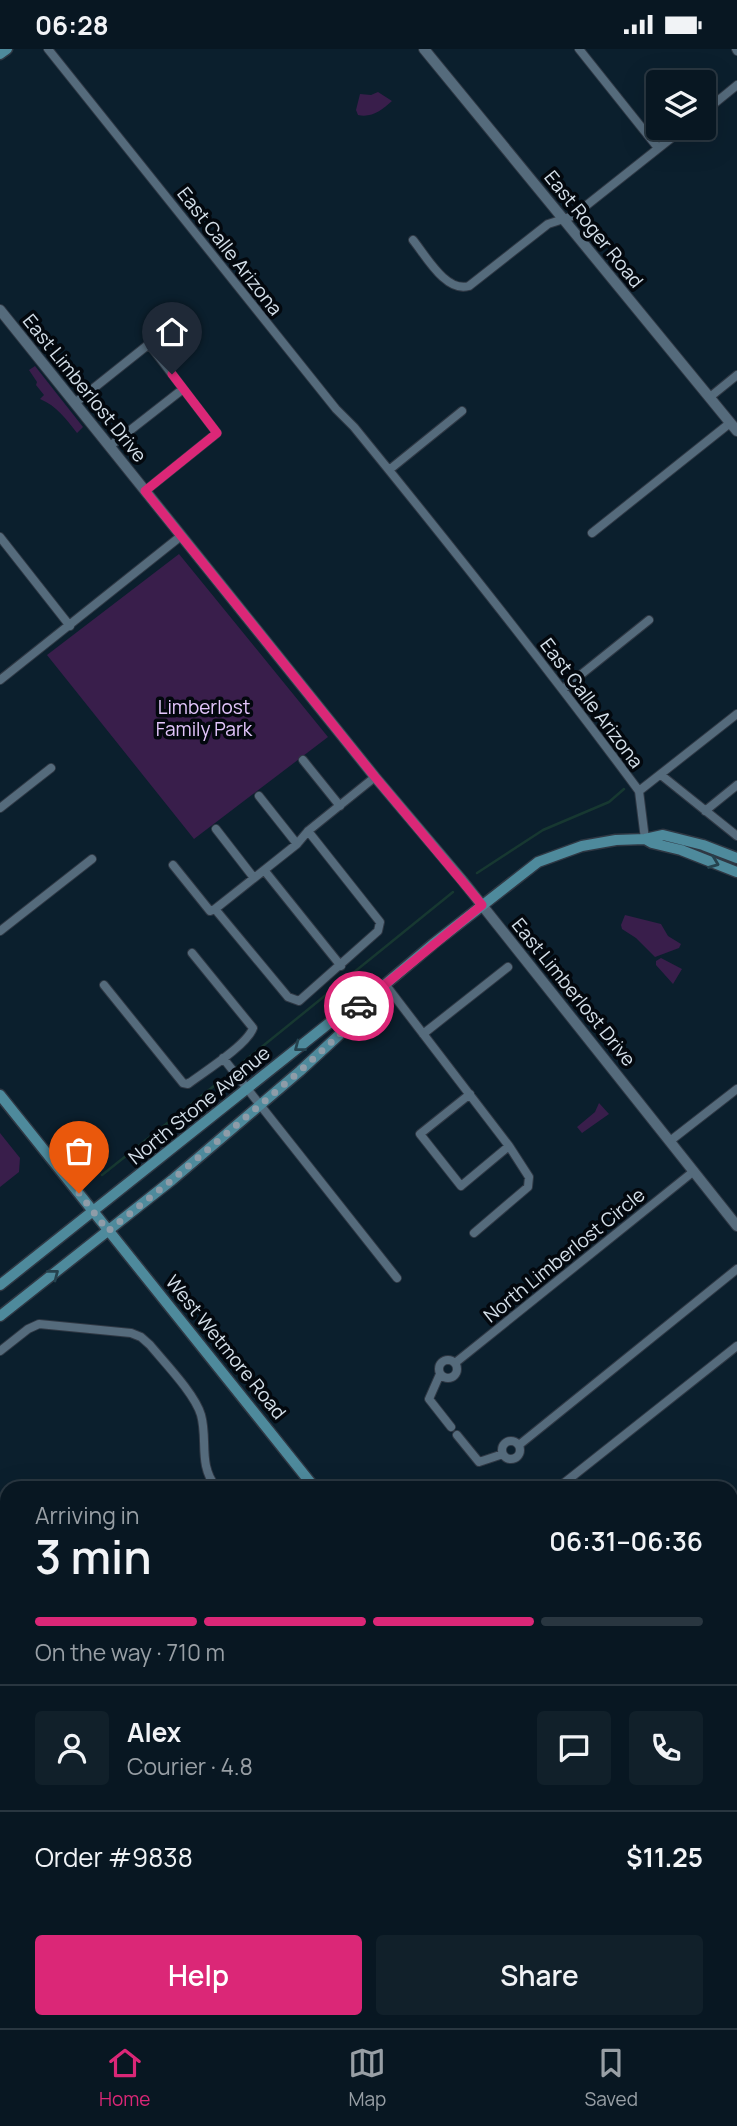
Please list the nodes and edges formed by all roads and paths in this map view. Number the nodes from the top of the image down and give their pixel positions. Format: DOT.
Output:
graph roads {
  1 [pos="7,49"];
  2 [pos="48,49"];
  3 [pos="424,49"];
  4 [pos="579,49"];
  5 [pos="0,54"];
  6 [pos="737,85"];
  7 [pos="716,102"];
  8 [pos="668,140"];
  9 [pos="658,148"];
  10 [pos="563,219"];
  11 [pos="413,240"];
  12 [pos="0,310"];
  13 [pos="737,375"];
  14 [pos="183,389"];
  15 [pos="710,397"];
  16 [pos="75,403"];
  17 [pos="462,411"];
  18 [pos="733,427"];
  19 [pos="110,446"];
  20 [pos="389,470"];
  21 [pos="145,491"];
  22 [pos="592,533"];
  23 [pos="181,536"];
  24 [pos="0,537"];
  25 [pos="649,620"];
  26 [pos="70,625"];
  27 [pos="0,680"];
  28 [pos="563,689"];
  29 [pos="737,714"];
  30 [pos="303,760"];
  31 [pos="51,768"];
  32 [pos="661,775"];
  33 [pos="375,777"];
  34 [pos="737,785"];
  35 [pos="639,791"];
  36 [pos="259,796"];
  37 [pos="340,806"];
  38 [pos="0,808"];
  39 [pos="705,811"];
  40 [pos="216,829"];
  41 [pos="308,831"];
  42 [pos="737,836"];
  43 [pos="645,839"];
  44 [pos="297,844"];
  45 [pos="737,858"];
  46 [pos="92,859"];
  47 [pos="173,865"];
  48 [pos="264,870"];
  49 [pos="737,872"];
  50 [pos="254,878"];
  51 [pos="482,905"];
  52 [pos="215,909"];
  53 [pos="0,931"];
  54 [pos="192,953"];
  55 [pos="341,965"];
  56 [pos="508,967"];
  57 [pos="385,984"];
  58 [pos="104,985"];
  59 [pos="356,1009"];
  60 [pos="423,1034"];
  61 [pos="223,1058"];
  62 [pos="248,1088"];
  63 [pos="737,1089"];
  64 [pos="470,1094"];
  65 [pos="0,1095"];
  66 [pos="260,1104"];
  67 [pos="670,1141"];
  68 [pos="509,1146"];
  69 [pos="694,1171"];
  70 [pos="93,1211"];
  71 [pos="737,1226"];
  72 [pos="108,1231"];
  73 [pos="474,1233"];
  74 [pos="737,1269"];
  75 [pos="397,1278"];
  76 [pos="0,1285"];
  77 [pos="0,1316"];
  78 [pos="737,1346"];
  79 [pos="0,1351"];
  80 [pos="455,1363"];
  81 [pos="440,1374"];
  82 [pos="451,1427"];
  83 [pos="457,1435"];
  84 [pos="519,1445"];
  85 [pos="503,1454"];
  86 [pos="211,1481"];
  87 [pos="309,1481"];
  88 [pos="567,1481"];
  1 -- 5 [label="main road"];
  2 -- 20 [label="street, East Calle Arizona"];
  3 -- 10 [label="street, East Roger Road"];
  4 -- 9 [label="street"];
  6 -- 7 [label="street"];
  8 -- 9 [label="street"];
  9 -- 10 [label="street"];
  10 -- 11 [label="street"];
  10 -- 15 [label="street, East Roger Road"];
  12 -- 16 [label="street, East Limberlost Drive"];
  13 -- 15 [label="street"];
  14 -- 16 [label="street"];
  14 -- 19 [label="street"];
  14 -- 21 [label="street"];
  15 -- 18 [label="street, East Roger Road"];
  16 -- 19 [label="street, East Limberlost Drive"];
  17 -- 20 [label="street"];
  18 -- 22 [label="street"];
  19 -- 21 [label="street, East Limberlost Drive"];
  20 -- 28 [label="street, East Calle Arizona"];
  21 -- 23 [label="street, East Limberlost Drive"];
  23 -- 26 [label="street"];
  23 -- 33 [label="street, East Limberlost Drive"];
  24 -- 26 [label="street"];
  25 -- 28 [label="street"];
  26 -- 27 [label="street"];
  28 -- 35 [label="street, East Calle Arizona"];
  29 -- 32 [label="street"];
  30 -- 37 [label="street"];
  31 -- 38 [label="street"];
  32 -- 35 [label="street"];
  32 -- 39 [label="street"];
  33 -- 37 [label="street"];
  33 -- 51 [label="street, East Limberlost Drive"];
  34 -- 39 [label="street"];
  35 -- 43 [label="street"];
  36 -- 44 [label="street"];
  37 -- 41 [label="street"];
  39 -- 42 [label="street"];
  40 -- 50 [label="street"];
  41 -- 44 [label="street"];
  41 -- 55 [label="street"];
  43 -- 45 [label="main road, North Stone Avenue"];
  43 -- 49 [label="main road, North Stone Avenue, one-way"];
  43 -- 51 [label="main road, North Stone Avenue"];
  44 -- 48 [label="street"];
  46 -- 53 [label="street"];
  47 -- 52 [label="street"];
  48 -- 50 [label="street"];
  48 -- 55 [label="street"];
  50 -- 52 [label="street"];
  51 -- 57 [label="main road, North Stone Avenue"];
  51 -- 67 [label="street, East Limberlost Drive"];
  52 -- 55 [label="street"];
  54 -- 61 [label="street"];
  56 -- 60 [label="street"];
  57 -- 59 [label="main road, North Stone Avenue"];
  57 -- 60 [label="street"];
  58 -- 61 [label="street"];
  59 -- 62 [label="main road, North Stone Avenue, one-way"];
  59 -- 66 [label="main road, North Stone Avenue"];
  60 -- 64 [label="street"];
  61 -- 62 [label="street"];
  62 -- 66 [label="street"];
  62 -- 70 [label="main road, North Stone Avenue"];
  63 -- 67 [label="street"];
  64 -- 68 [label="street"];
  64 -- 68 [label="street"];
  65 -- 70 [label="main road, West Wetmore Road"];
  66 -- 72 [label="main road, North Stone Avenue"];
  66 -- 75 [label="street"];
  67 -- 69 [label="street, East Limberlost Drive"];
  68 -- 73 [label="street"];
  69 -- 71 [label="street, East Limberlost Drive"];
  69 -- 80 [label="street, North Limberlost Circle"];
  70 -- 72 [label="main road, West Wetmore Road"];
  70 -- 76 [label="main road, North Stone Avenue"];
  77 -- 72 [label="main road, North Stone Avenue, one-way"];
  72 -- 87 [label="main road, West Wetmore Road"];
  74 -- 84 [label="street"];
  78 -- 88 [label="street"];
  79 -- 86 [label="street"];
  80 -- 81 [label="street, North Limberlost Circle"];
  80 -- 81 [label="street, North Limberlost Circle"];
  81 -- 82 [label="street"];
  83 -- 85 [label="street"];
  84 -- 85 [label="street"];
  84 -- 85 [label="street"];
}
